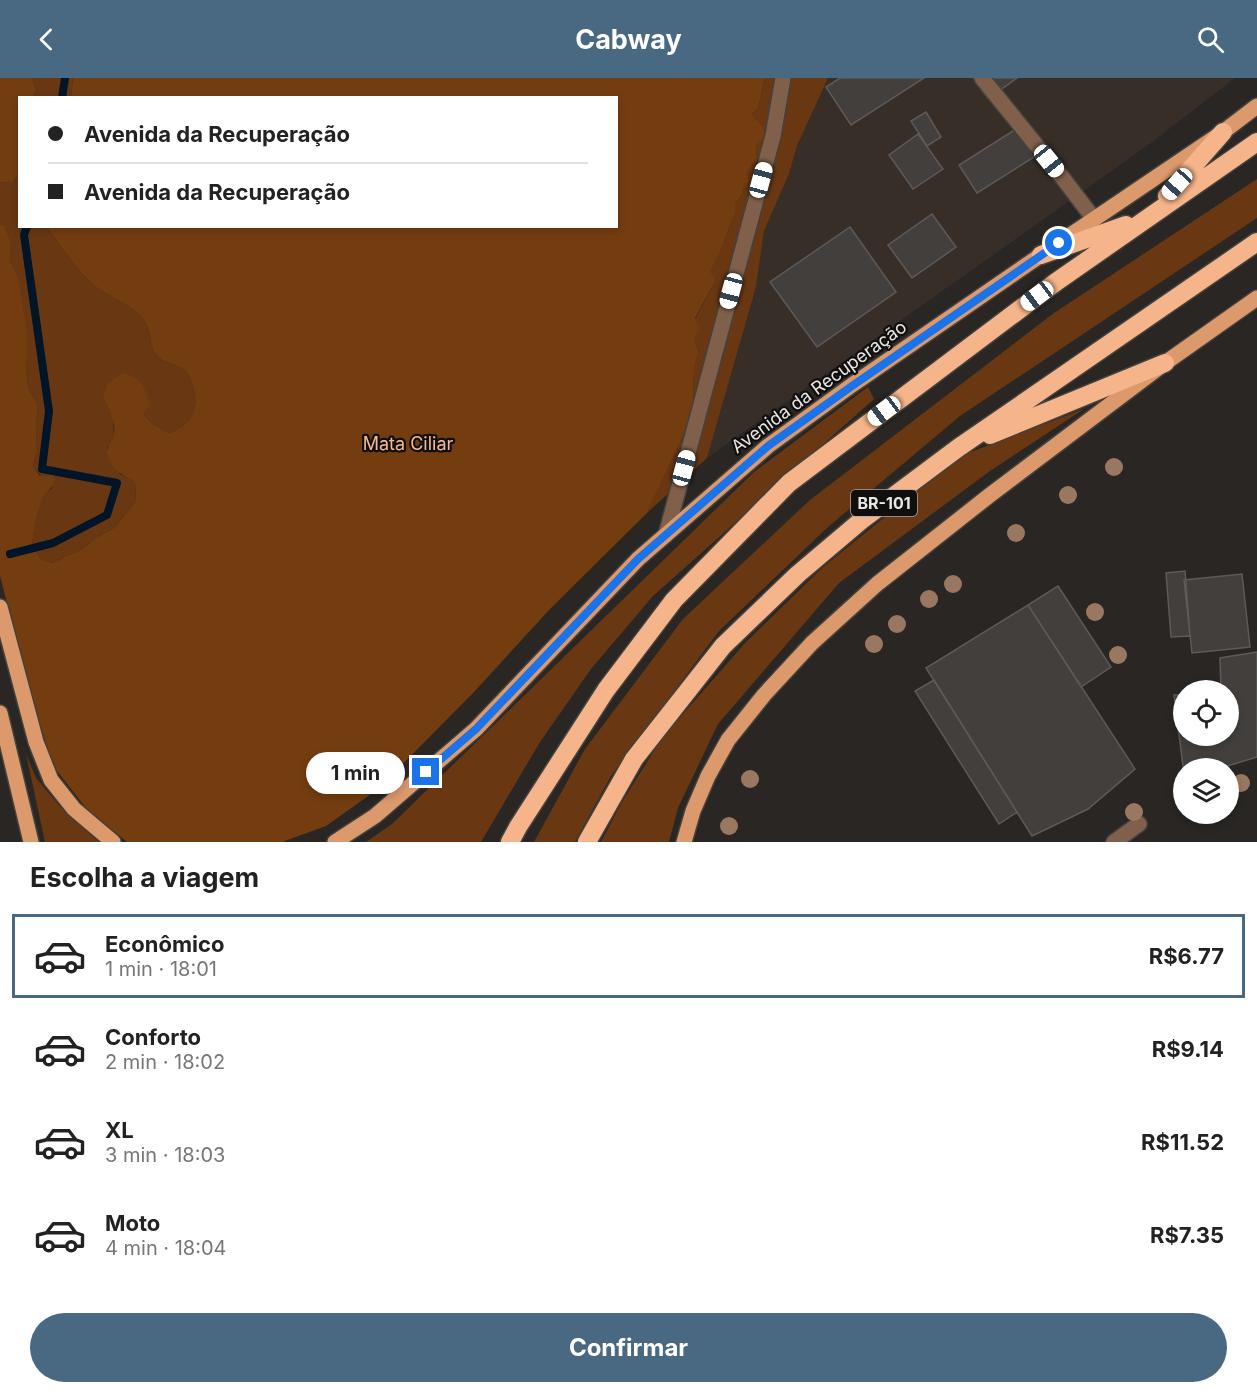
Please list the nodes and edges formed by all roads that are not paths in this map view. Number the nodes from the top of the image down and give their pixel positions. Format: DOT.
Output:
graph roads {
  1 [pos="783,78"];
  2 [pos="982,78"];
  3 [pos="1257,106"];
  4 [pos="1223,132"];
  5 [pos="1257,142"];
  6 [pos="1147,218"];
  7 [pos="1094,219"];
  8 [pos="1257,242"];
  9 [pos="1041,255"];
  10 [pos="1257,298"];
  11 [pos="1165,363"];
  12 [pos="958,448"];
  13 [pos="666,535"];
  14 [pos="0,607"];
  15 [pos="0,713"];
  16 [pos="1139,824"];
  17 [pos="31,842"];
  18 [pos="113,842"];
  19 [pos="335,842"];
  20 [pos="510,842"];
  21 [pos="586,842"];
  22 [pos="684,842"];
  23 [pos="1114,842"];
  1 -- 13 [label="lane"];
  2 -- 7 [label="lane"];
  3 -- 4 [label="main road, Avenida da Recuperação"];
  4 -- 6 [label="highway"];
  4 -- 7 [label="main road, Avenida da Recuperação"];
  5 -- 6 [label="highway"];
  6 -- 9 [label="highway"];
  6 -- 20 [label="highway"];
  7 -- 9 [label="main road, Avenida da Recuperação"];
  8 -- 12 [label="highway, BR-101"];
  9 -- 13 [label="main road, Avenida da Recuperação"];
  10 -- 11 [label="main road"];
  11 -- 12 [label="highway"];
  11 -- 22 [label="main road"];
  12 -- 21 [label="highway, BR-101"];
  13 -- 19 [label="main road, Avenida da Recuperação"];
  14 -- 18 [label="main road"];
  15 -- 17 [label="main road"];
  16 -- 23 [label="lane"];
}
